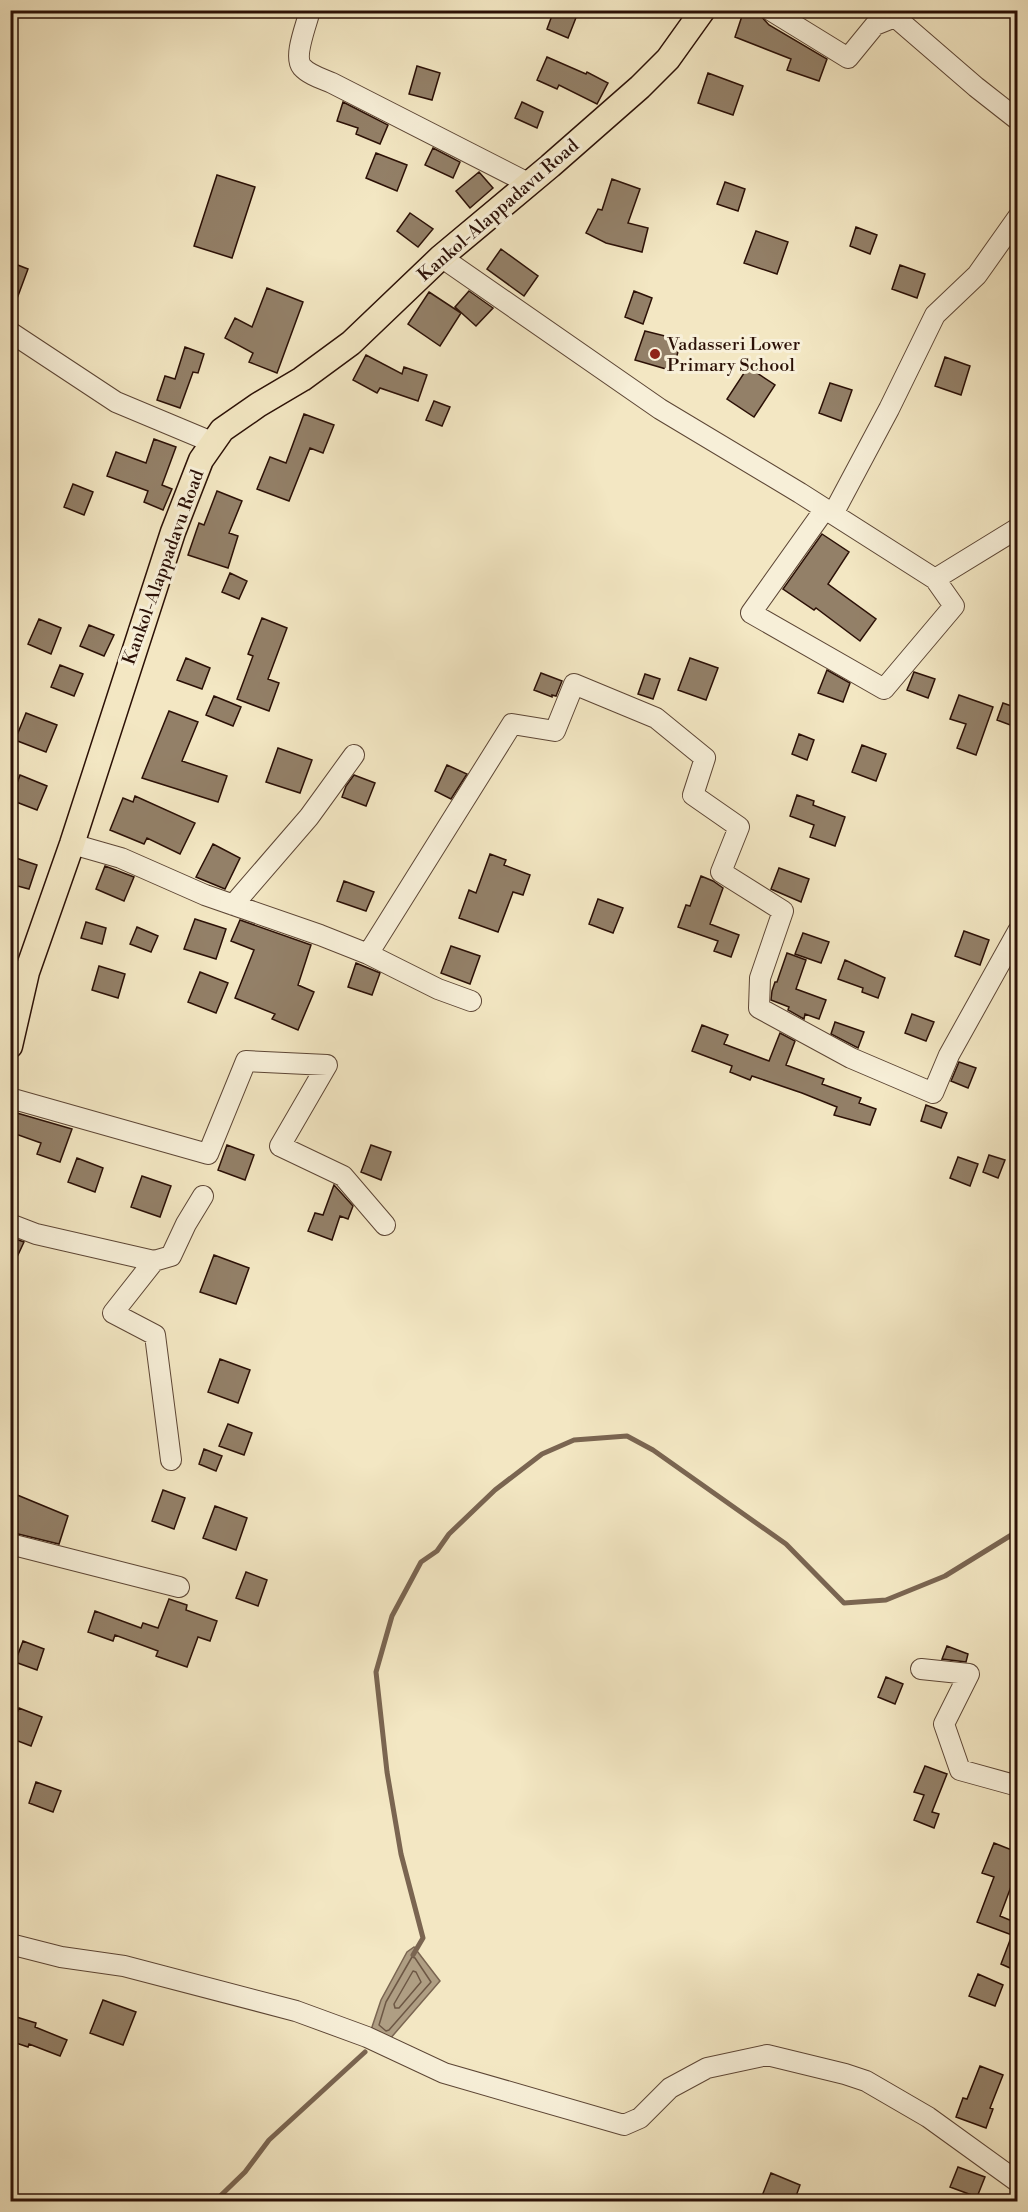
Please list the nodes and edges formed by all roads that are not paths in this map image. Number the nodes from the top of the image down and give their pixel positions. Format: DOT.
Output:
graph roads {
  1 [pos="310,10"];
  2 [pos="703,10"];
  3 [pos="770,10"];
  4 [pos="1017,120"];
  5 [pos="528,183"];
  6 [pos="1017,217"];
  7 [pos="441,257"];
  8 [pos="10,332"];
  9 [pos="214,443"];
  10 [pos="829,512"];
  11 [pos="1017,528"];
  12 [pos="934,579"];
  13 [pos="354,755"];
  14 [pos="72,844"];
  15 [pos="233,905"];
  16 [pos="1017,931"];
  17 [pos="368,954"];
  18 [pos="471,1000"];
  19 [pos="10,1046"];
  20 [pos="10,1098"];
  21 [pos="203,1196"];
  22 [pos="10,1224"];
  23 [pos="385,1225"];
  24 [pos="154,1261"];
  25 [pos="171,1460"];
  26 [pos="10,1544"];
  27 [pos="179,1587"];
  28 [pos="921,1669"];
  29 [pos="1017,1786"];
  30 [pos="10,1935"];
  31 [pos="20,1947"];
  32 [pos="1017,2181"];
  1 -- 5 [label="street"];
  2 -- 5 [label="main road, Kankol-Alappadavu Road"];
  3 -- 4 [label="street"];
  5 -- 7 [label="main road, Kankol-Alappadavu Road"];
  6 -- 10 [label="street"];
  7 -- 9 [label="main road, Kankol-Alappadavu Road"];
  7 -- 10 [label="street"];
  8 -- 9 [label="street"];
  9 -- 14 [label="main road, Kankol-Alappadavu Road"];
  10 -- 12 [label="street"];
  10 -- 12 [label="street"];
  11 -- 12 [label="street"];
  13 -- 15 [label="street"];
  14 -- 15 [label="street"];
  14 -- 19 [label="main road, Kankol-Alappadavu Road"];
  15 -- 17 [label="street"];
  16 -- 17 [label="street"];
  17 -- 18 [label="street"];
  20 -- 23 [label="street"];
  21 -- 24 [label="street"];
  22 -- 24 [label="street"];
  24 -- 25 [label="street"];
  26 -- 27 [label="street"];
  28 -- 29 [label="street"];
  30 -- 31 [label="street"];
  31 -- 32 [label="street"];
}
